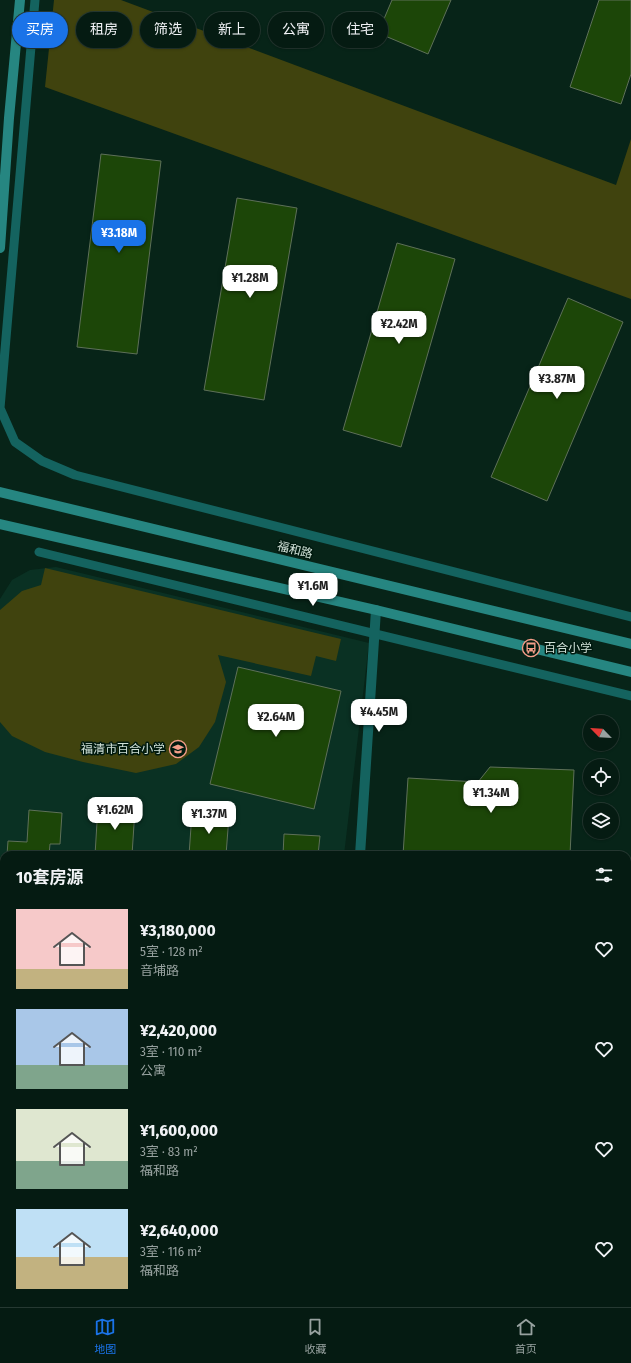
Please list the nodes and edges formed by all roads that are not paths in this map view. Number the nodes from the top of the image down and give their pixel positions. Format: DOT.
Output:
graph roads {
  1 [pos="20,0"];
  2 [pos="35,0"];
  3 [pos="0,248"];
  4 [pos="0,492"];
  5 [pos="0,524"];
  6 [pos="39,552"];
  7 [pos="376,610"];
  8 [pos="631,617"];
  9 [pos="375,634"];
  10 [pos="631,644"];
  11 [pos="631,672"];
  12 [pos="631,696"];
  13 [pos="360,851"];
  1 -- 3 [label="street"];
  2 -- 8 [label="lane"];
  4 -- 10 [label="street, 福和路"];
  5 -- 7 [label="street"];
  6 -- 9 [label="lane"];
  7 -- 9 [label="street"];
  7 -- 11 [label="street"];
  9 -- 12 [label="lane"];
  9 -- 13 [label="street"];
}
